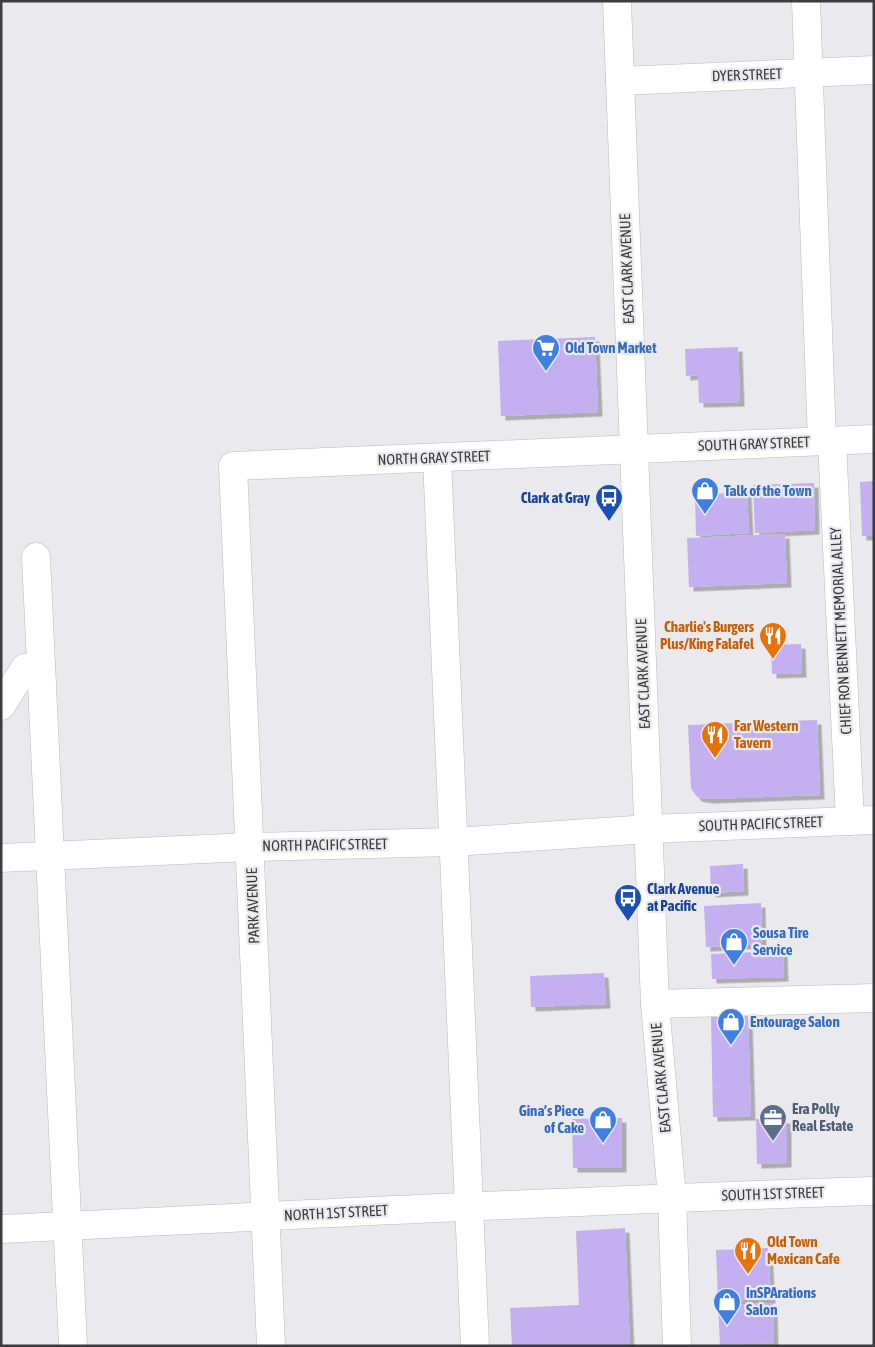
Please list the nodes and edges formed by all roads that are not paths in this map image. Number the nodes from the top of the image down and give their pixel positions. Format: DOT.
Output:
graph roads {
  1 [pos="617,1"];
  2 [pos="806,1"];
  3 [pos="874,70"];
  4 [pos="808,73"];
  5 [pos="620,81"];
  6 [pos="874,439"];
  7 [pos="827,441"];
  8 [pos="634,449"];
  9 [pos="436,458"];
  10 [pos="233,466"];
  11 [pos="36,557"];
  12 [pos="42,667"];
  13 [pos="1,706"];
  14 [pos="862,820"];
  15 [pos="649,829"];
  16 [pos="453,842"];
  17 [pos="250,847"];
  18 [pos="51,856"];
  19 [pos="1,858"];
  20 [pos="874,998"];
  21 [pos="654,1004"];
  22 [pos="874,1191"];
  23 [pos="672,1197"];
  24 [pos="469,1206"];
  25 [pos="266,1216"];
  26 [pos="67,1226"];
  27 [pos="1,1230"];
  28 [pos="72,1346"];
  29 [pos="271,1346"];
  30 [pos="475,1346"];
  31 [pos="677,1346"];
  1 -- 5 [label="street, EAST CLARK AVENUE"];
  2 -- 4 [label="street, CHIEF RON BENNETT MEMORIAL ALLEY"];
  3 -- 4 [label="street, DYER STREET"];
  4 -- 5 [label="street, DYER STREET"];
  4 -- 7 [label="street, CHIEF RON BENNETT MEMORIAL ALLEY"];
  5 -- 8 [label="street, EAST CLARK AVENUE"];
  6 -- 7 [label="street, SOUTH GRAY STREET"];
  7 -- 8 [label="street, SOUTH GRAY STREET"];
  7 -- 14 [label="street, CHIEF RON BENNETT MEMORIAL ALLEY"];
  8 -- 9 [label="street, NORTH GRAY STREET"];
  8 -- 15 [label="street, EAST CLARK AVENUE"];
  9 -- 10 [label="street, NORTH GRAY STREET"];
  9 -- 16 [label="street"];
  10 -- 17 [label="street, PARK AVENUE"];
  11 -- 12 [label="street"];
  12 -- 13 [label="street"];
  12 -- 18 [label="street"];
  14 -- 15 [label="street, SOUTH PACIFIC STREET"];
  15 -- 16 [label="street, NORTH PACIFIC STREET"];
  15 -- 21 [label="street, EAST CLARK AVENUE"];
  16 -- 17 [label="street, NORTH PACIFIC STREET"];
  16 -- 24 [label="street"];
  17 -- 18 [label="street, NORTH PACIFIC STREET"];
  17 -- 25 [label="street, PARK AVENUE"];
  18 -- 19 [label="street, NORTH PACIFIC STREET"];
  18 -- 26 [label="street"];
  20 -- 21 [label="street"];
  21 -- 23 [label="street, EAST CLARK AVENUE"];
  22 -- 23 [label="street, SOUTH 1ST STREET"];
  23 -- 24 [label="street, NORTH 1ST STREET"];
  23 -- 31 [label="street, EAST CLARK AVENUE"];
  24 -- 25 [label="street, NORTH 1ST STREET"];
  24 -- 30 [label="street"];
  25 -- 26 [label="street, NORTH 1ST STREET"];
  25 -- 29 [label="street, PARK AVENUE"];
  26 -- 27 [label="street, NORTH 1ST STREET"];
  26 -- 28 [label="street"];
}
